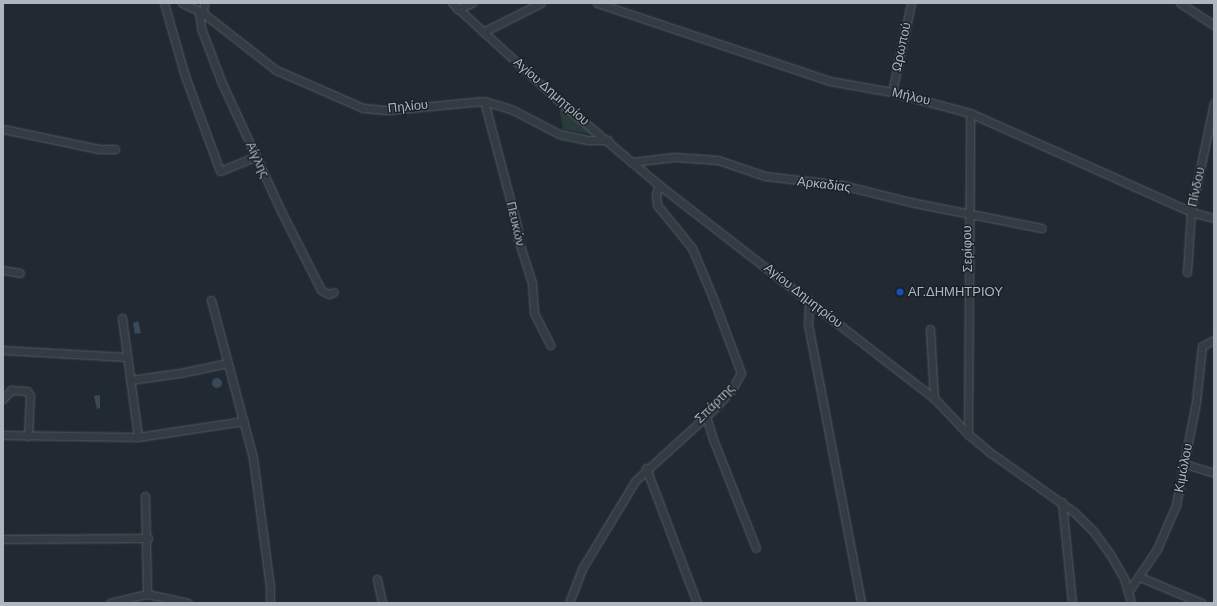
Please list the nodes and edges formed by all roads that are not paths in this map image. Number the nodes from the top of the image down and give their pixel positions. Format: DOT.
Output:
graph roads {
  1 [pos="164,3"];
  2 [pos="182,3"];
  3 [pos="204,3"];
  4 [pos="452,3"];
  5 [pos="472,3"];
  6 [pos="541,3"];
  7 [pos="597,3"];
  8 [pos="911,3"];
  9 [pos="1180,3"];
  10 [pos="458,9"];
  11 [pos="201,12"];
  12 [pos="1214,25"];
  13 [pos="483,32"];
  14 [pos="892,92"];
  15 [pos="484,101"];
  16 [pos="1214,103"];
  17 [pos="970,113"];
  18 [pos="3,129"];
  19 [pos="608,140"];
  20 [pos="115,150"];
  21 [pos="255,157"];
  22 [pos="631,162"];
  23 [pos="659,185"];
  24 [pos="968,212"];
  25 [pos="1191,212"];
  26 [pos="1214,218"];
  27 [pos="1041,228"];
  28 [pos="3,270"];
  29 [pos="1187,272"];
  30 [pos="20,273"];
  31 [pos="334,292"];
  32 [pos="212,300"];
  33 [pos="809,300"];
  34 [pos="122,318"];
  35 [pos="930,329"];
  36 [pos="1214,340"];
  37 [pos="550,346"];
  38 [pos="3,350"];
  39 [pos="127,357"];
  40 [pos="228,363"];
  41 [pos="130,380"];
  42 [pos="3,398"];
  43 [pos="934,398"];
  44 [pos="706,416"];
  45 [pos="244,421"];
  46 [pos="968,434"];
  47 [pos="3,435"];
  48 [pos="28,436"];
  49 [pos="138,437"];
  50 [pos="1185,464"];
  51 [pos="646,468"];
  52 [pos="1214,473"];
  53 [pos="145,496"];
  54 [pos="1062,502"];
  55 [pos="148,538"];
  56 [pos="3,539"];
  57 [pos="756,548"];
  58 [pos="1140,577"];
  59 [pos="377,579"];
  60 [pos="1128,592"];
  61 [pos="147,594"];
  62 [pos="168,600"];
  63 [pos="110,603"];
  64 [pos="188,603"];
  65 [pos="270,603"];
  66 [pos="382,603"];
  67 [pos="569,603"];
  68 [pos="697,603"];
  69 [pos="861,603"];
  70 [pos="1072,603"];
  71 [pos="1131,603"];
  72 [pos="1202,603"];
  1 -- 21 [label="street"];
  2 -- 11 [label="street, Πηλίου"];
  3 -- 11 [label="street, Αίγλης"];
  4 -- 10 [label="street, Αγίου Δημητρίου"];
  5 -- 10 [label="street"];
  6 -- 13 [label="street"];
  7 -- 14 [label="street, Μήλου"];
  8 -- 14 [label="street, Ωρωπού"];
  9 -- 12 [label="street"];
  10 -- 13 [label="street, Αγίου Δημητρίου"];
  11 -- 15 [label="street, Πηλίου"];
  11 -- 21 [label="street, Αίγλης"];
  13 -- 19 [label="street, Αγίου Δημητρίου"];
  14 -- 17 [label="street, Μήλου"];
  15 -- 19 [label="street, Πηλίου"];
  15 -- 37 [label="street, Πευκών"];
  16 -- 25 [label="street, Πίνδου"];
  17 -- 24 [label="street, Σερίφου"];
  17 -- 25 [label="street, Μήλου"];
  18 -- 20 [label="street"];
  19 -- 22 [label="street, Αγίου Δημητρίου"];
  21 -- 31 [label="street, Αίγλης"];
  22 -- 23 [label="street, Αγίου Δημητρίου"];
  22 -- 24 [label="street, Αρκαδίας"];
  23 -- 33 [label="street, Αγίου Δημητρίου"];
  23 -- 44 [label="street, Σπάρτης"];
  24 -- 27 [label="street, Αρκαδίας"];
  24 -- 46 [label="street, Σερίφου"];
  25 -- 26 [label="street, Μήλου"];
  25 -- 29 [label="street, Πίνδου"];
  28 -- 30 [label="street"];
  32 -- 40 [label="street"];
  33 -- 43 [label="street, Αγίου Δημητρίου"];
  33 -- 69 [label="street"];
  34 -- 39 [label="street"];
  35 -- 43 [label="street"];
  36 -- 50 [label="street, Κιμώλου"];
  38 -- 39 [label="street"];
  39 -- 41 [label="street"];
  40 -- 41 [label="street"];
  40 -- 45 [label="street"];
  41 -- 49 [label="street"];
  42 -- 48 [label="street"];
  43 -- 46 [label="street, Αγίου Δημητρίου"];
  44 -- 51 [label="street, Σπάρτης"];
  44 -- 57 [label="street"];
  45 -- 49 [label="street"];
  45 -- 65 [label="street"];
  46 -- 54 [label="street, Αγίου Δημητρίου"];
  47 -- 48 [label="street"];
  48 -- 49 [label="street"];
  50 -- 52 [label="street"];
  50 -- 58 [label="street, Κιμώλου"];
  51 -- 67 [label="street, Σπάρτης"];
  51 -- 68 [label="street"];
  53 -- 55 [label="street"];
  54 -- 60 [label="street, Αγίου Δημητρίου"];
  54 -- 70 [label="street"];
  55 -- 56 [label="street"];
  55 -- 61 [label="street"];
  58 -- 60 [label="street, Κιμώλου"];
  58 -- 72 [label="street"];
  59 -- 66 [label="street"];
  60 -- 71 [label="street, Αγίου Δημητρίου"];
  61 -- 62 [label="street"];
  61 -- 63 [label="street"];
  62 -- 64 [label="street"];
}
